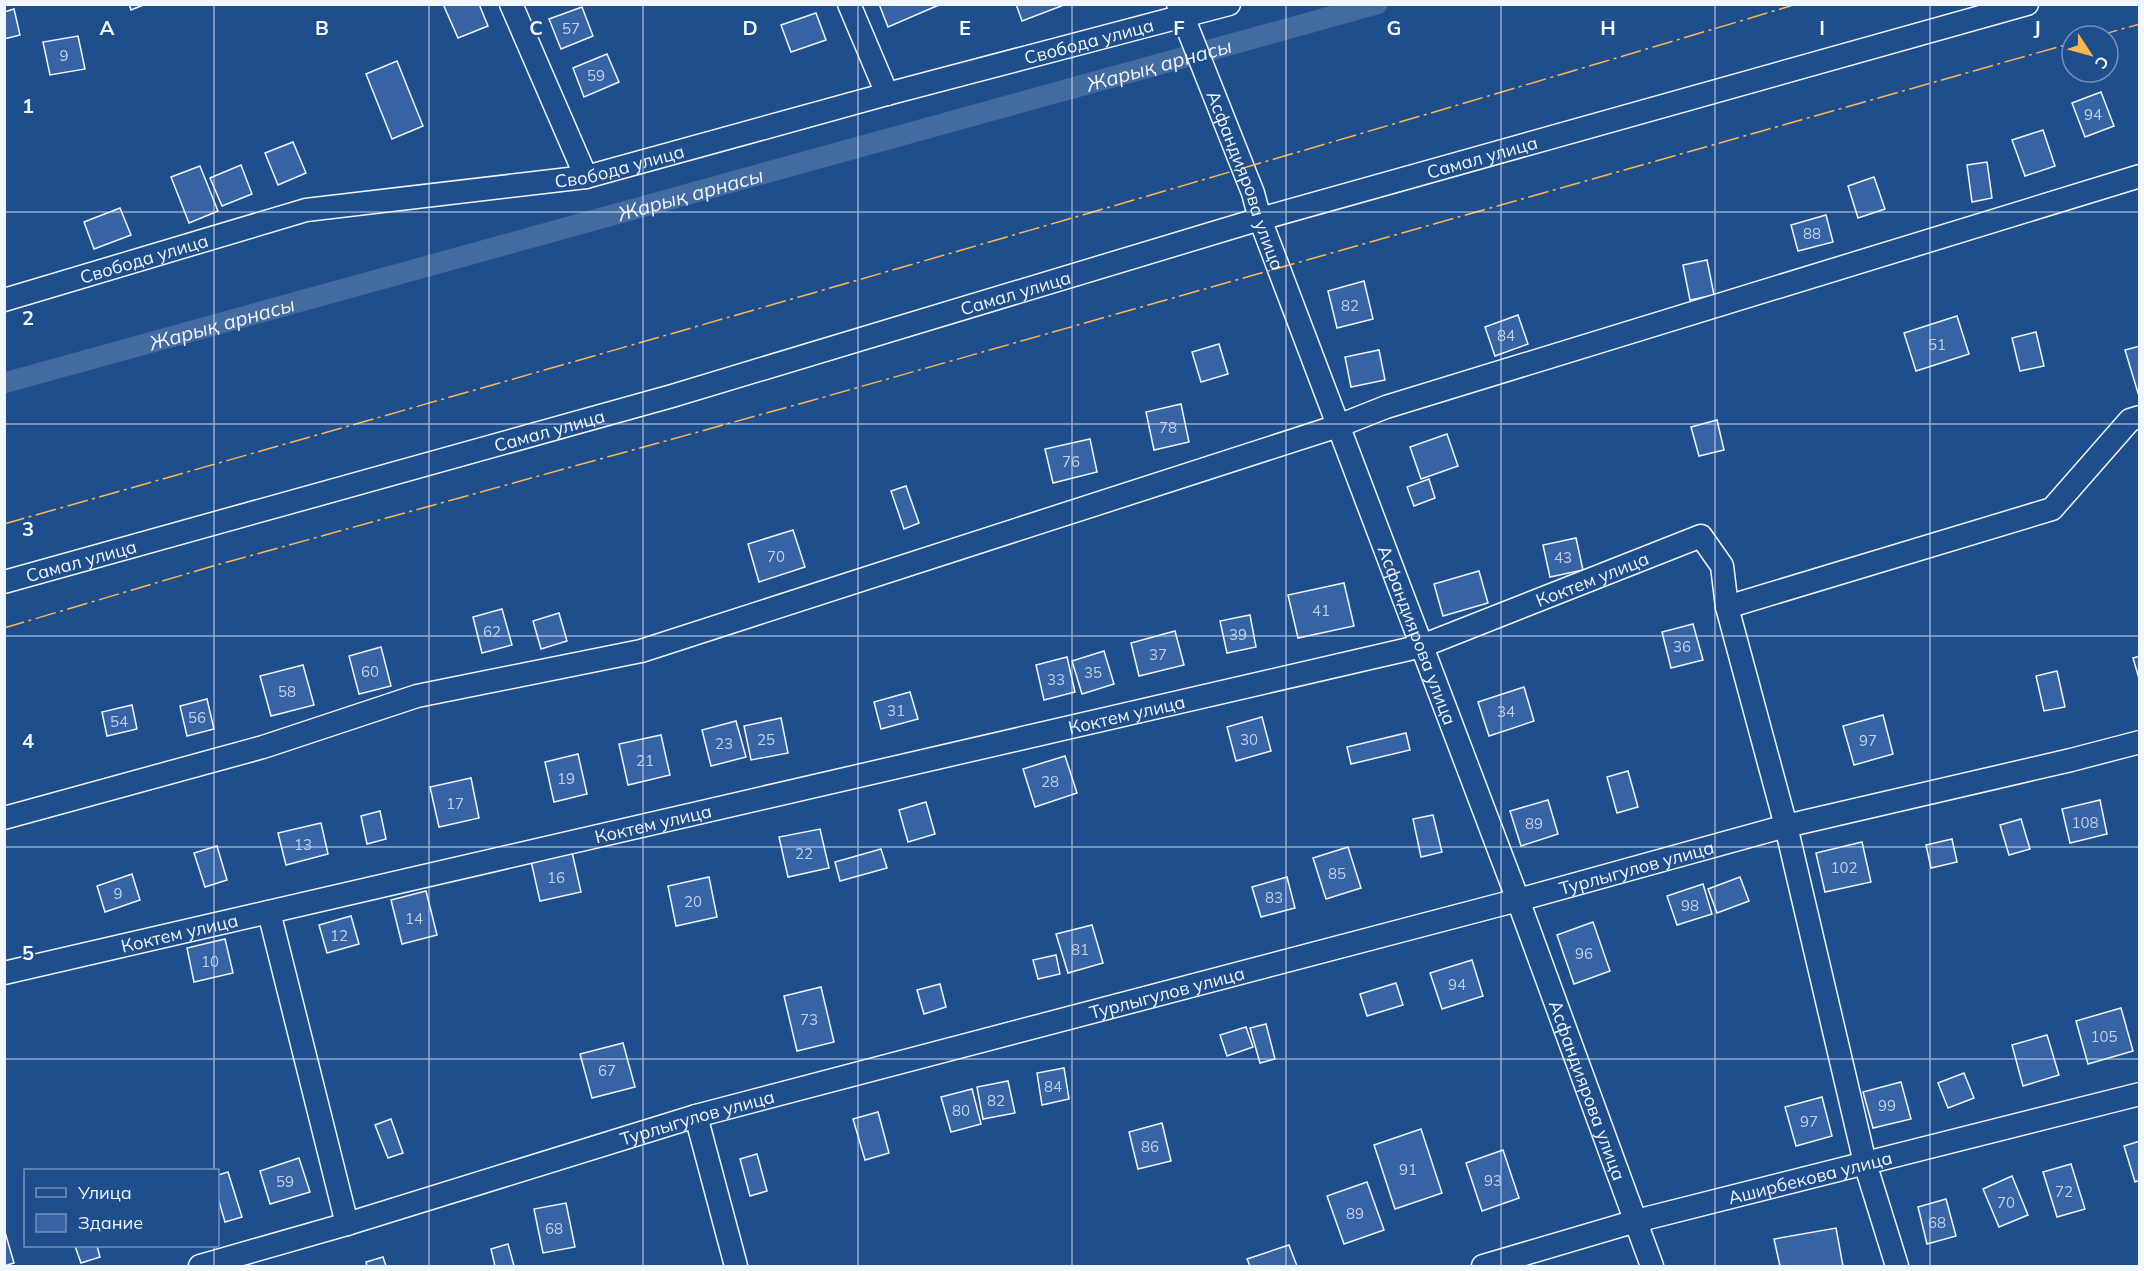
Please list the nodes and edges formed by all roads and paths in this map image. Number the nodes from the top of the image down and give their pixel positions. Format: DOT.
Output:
graph roads {
  1 [pos="511,4"];
  2 [pos="849,4"];
  3 [pos="1229,4"];
  4 [pos="2027,4"];
  5 [pos="1180,10"];
  6 [pos="887,94"];
  7 [pos="2139,176"];
  8 [pos="586,177"];
  9 [pos="1260,219"];
  10 [pos="4,300"];
  11 [pos="2139,417"];
  12 [pos="1338,426"];
  13 [pos="4,582"];
  14 [pos="1726,607"];
  15 [pos="1422,646"];
  16 [pos="2139,742"];
  17 [pos="4,818"];
  18 [pos="1786,826"];
  19 [pos="1518,900"];
  20 [pos="269,912"];
  21 [pos="4,973"];
  22 [pos="2139,1094"];
  23 [pos="696,1116"];
  24 [pos="1864,1163"];
  25 [pos="1636,1221"];
  26 [pos="347,1224"];
  27 [pos="200,1266"];
  28 [pos="736,1266"];
  29 [pos="1483,1266"];
  30 [pos="1652,1266"];
  31 [pos="1897,1266"];
  1 -- 8 [label="street"];
  2 -- 6 [label="street"];
  3 -- 5 [label="street, Свобода улица"];
  4 -- 9 [label="street, Самал улица"];
  5 -- 6 [label="street, Свобода улица"];
  5 -- 9 [label="street, Асфандиярова улица"];
  6 -- 8 [label="street, Свобода улица"];
  7 -- 12 [label="street"];
  8 -- 10 [label="street, Свобода улица"];
  9 -- 12 [label="street, Асфандиярова улица"];
  9 -- 13 [label="street, Самал улица"];
  11 -- 14 [label="street"];
  12 -- 15 [label="street, Асфандиярова улица"];
  12 -- 17 [label="street"];
  14 -- 15 [label="street, Коктем улица"];
  14 -- 18 [label="street"];
  15 -- 19 [label="street, Асфандиярова улица"];
  15 -- 20 [label="street, Коктем улица"];
  16 -- 18 [label="street, Турлыгулов улица"];
  18 -- 19 [label="street, Турлыгулов улица"];
  18 -- 24 [label="street"];
  19 -- 23 [label="street, Турлыгулов улица"];
  19 -- 25 [label="street, Асфандиярова улица"];
  20 -- 21 [label="street, Коктем улица"];
  20 -- 26 [label="street"];
  22 -- 24 [label="street, Аширбекова улица"];
  23 -- 26 [label="street, Турлыгулов улица"];
  23 -- 28 [label="street"];
  24 -- 25 [label="street, Аширбекова улица"];
  24 -- 31 [label="street"];
  25 -- 29 [label="street, Аширбекова улица"];
  25 -- 30 [label="street, Асфандиярова улица"];
  26 -- 27 [label="street, Турлыгулов улица"];
}
